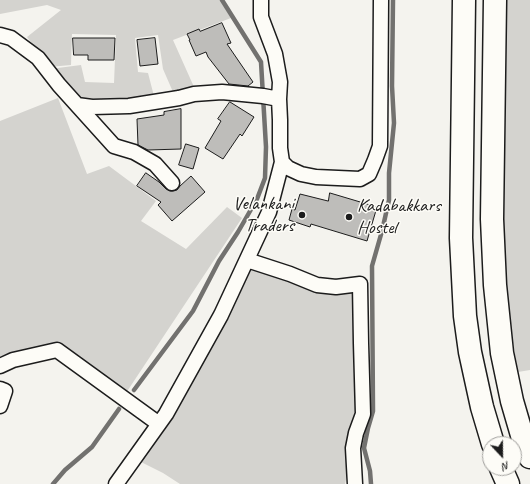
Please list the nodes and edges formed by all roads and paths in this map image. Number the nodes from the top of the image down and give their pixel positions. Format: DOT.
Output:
graph roads {
  1 [pos="261,0"];
  2 [pos="381,0"];
  3 [pos="464,0"];
  4 [pos="495,0"];
  5 [pos="0,35"];
  6 [pos="278,99"];
  7 [pos="77,105"];
  8 [pos="282,162"];
  9 [pos="172,183"];
  10 [pos="246,260"];
  11 [pos="0,366"];
  12 [pos="0,389"];
  13 [pos="0,406"];
  14 [pos="159,424"];
  15 [pos="491,436"];
  16 [pos="530,456"];
  17 [pos="116,484"];
  18 [pos="355,484"];
  1 -- 6 [label="street"];
  2 -- 8 [label="street"];
  3 -- 15 [label="highway"];
  4 -- 16 [label="highway"];
  5 -- 7 [label="street"];
  6 -- 7 [label="street"];
  6 -- 8 [label="street"];
  7 -- 9 [label="street"];
  8 -- 10 [label="street"];
  10 -- 14 [label="street"];
  10 -- 18 [label="street"];
  11 -- 14 [label="street"];
  12 -- 13 [label="street"];
  14 -- 17 [label="street"];
}
